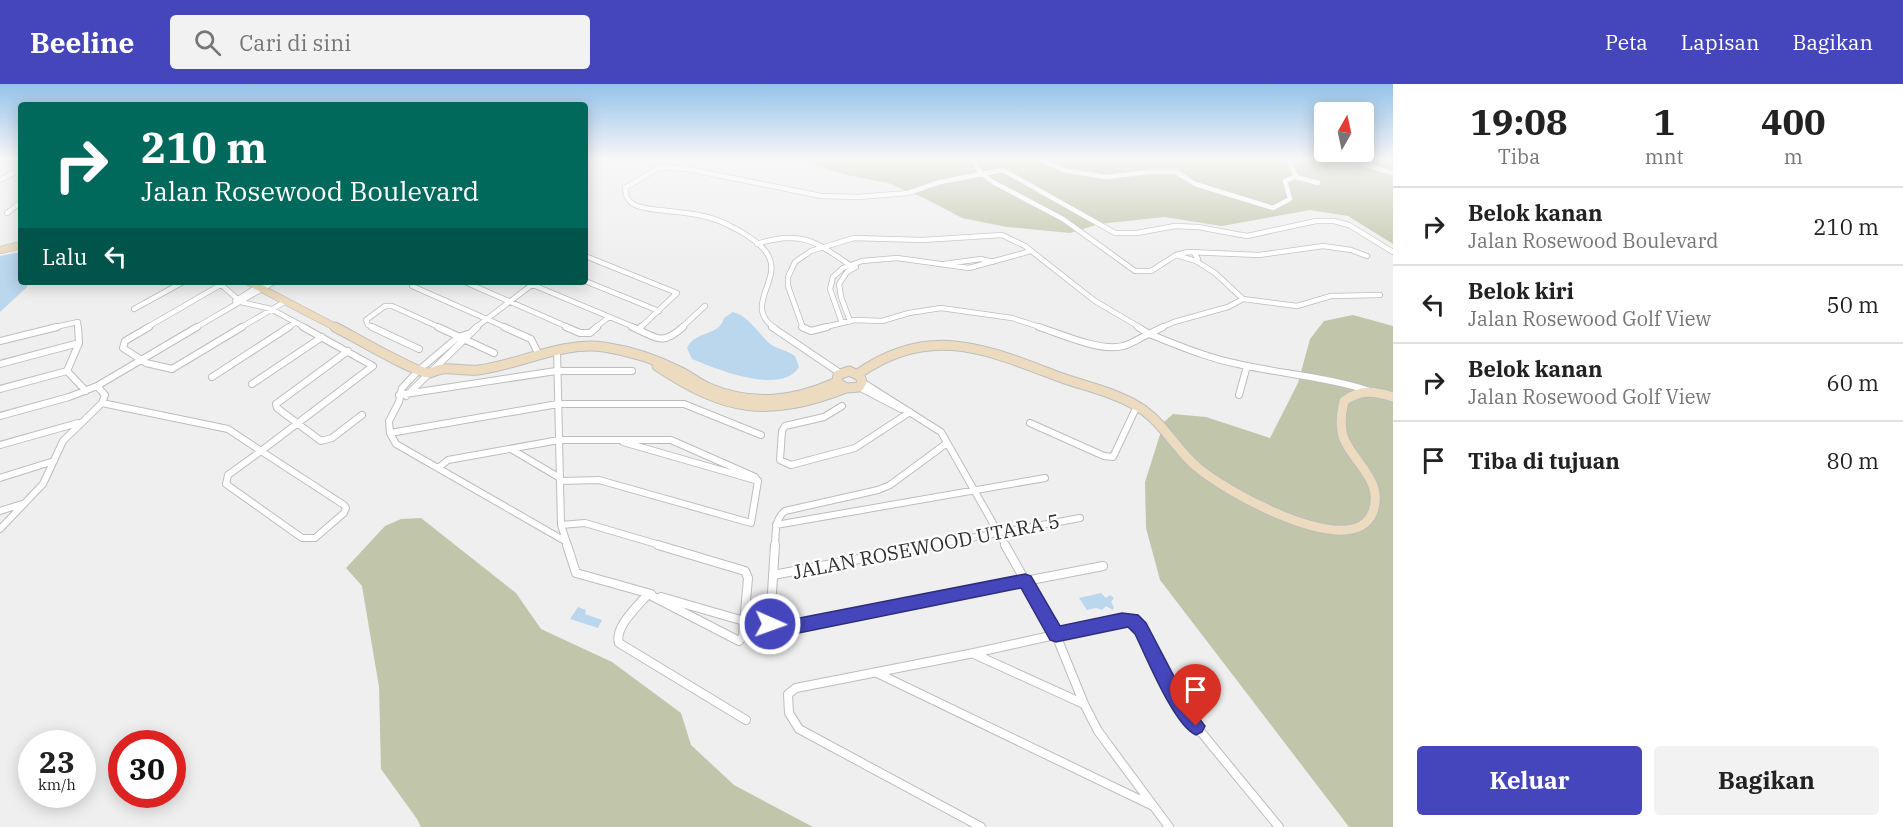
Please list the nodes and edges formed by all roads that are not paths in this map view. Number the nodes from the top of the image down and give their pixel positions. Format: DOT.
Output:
graph roads {
  1 [pos="625,194"];
  2 [pos="809,194"];
  3 [pos="898,194"];
  4 [pos="1012,194"];
  5 [pos="1047,194"];
  6 [pos="1231,194"];
  7 [pos="1289,194"];
  8 [pos="18,204"];
  9 [pos="7,213"];
  10 [pos="18,244"];
  11 [pos="757,244"];
  12 [pos="823,247"];
  13 [pos="0,248"];
  14 [pos="1031,250"];
  15 [pos="1393,252"];
  16 [pos="1194,253"];
  17 [pos="1176,255"];
  18 [pos="1367,256"];
  19 [pos="588,257"];
  20 [pos="1196,261"];
  21 [pos="852,267"];
  22 [pos="588,281"];
  23 [pos="178,285"];
  24 [pos="217,285"];
  25 [pos="222,285"];
  26 [pos="472,285"];
  27 [pos="529,285"];
  28 [pos="536,285"];
  29 [pos="262,286"];
  30 [pos="412,286"];
  31 [pos="1380,295"];
  32 [pos="1243,299"];
  33 [pos="286,300"];
  34 [pos="239,301"];
  35 [pos="509,302"];
  36 [pos="705,306"];
  37 [pos="134,309"];
  38 [pos="271,309"];
  39 [pos="659,311"];
  40 [pos="609,317"];
  41 [pos="486,319"];
  42 [pos="850,321"];
  43 [pos="296,323"];
  44 [pos="842,323"];
  45 [pos="639,329"];
  46 [pos="1148,333"];
  47 [pos="322,337"];
  48 [pos="463,337"];
  49 [pos="0,341"];
  50 [pos="79,343"];
  51 [pos="419,349"];
  52 [pos="557,350"];
  53 [pos="348,351"];
  54 [pos="494,353"];
  55 [pos="538,355"];
  56 [pos="642,356"];
  57 [pos="142,360"];
  58 [pos="0,364"];
  59 [pos="1247,366"];
  60 [pos="419,369"];
  61 [pos="67,371"];
  62 [pos="556,371"];
  63 [pos="632,371"];
  64 [pos="428,373"];
  65 [pos="840,373"];
  66 [pos="212,377"];
  67 [pos="860,381"];
  68 [pos="837,382"];
  69 [pos="252,384"];
  70 [pos="97,386"];
  71 [pos="846,388"];
  72 [pos="0,389"];
  73 [pos="86,391"];
  74 [pos="1370,392"];
  75 [pos="408,395"];
  76 [pos="1239,395"];
  77 [pos="1393,397"];
  78 [pos="399,398"];
  79 [pos="102,403"];
  80 [pos="558,405"];
  81 [pos="842,406"];
  82 [pos="1137,406"];
  83 [pos="910,412"];
  84 [pos="362,415"];
  85 [pos="0,416"];
  86 [pos="79,423"];
  87 [pos="1030,423"];
  88 [pos="297,424"];
  89 [pos="390,433"];
  90 [pos="761,435"];
  91 [pos="559,440"];
  92 [pos="616,440"];
  93 [pos="947,443"];
  94 [pos="0,444"];
  95 [pos="510,449"];
  96 [pos="261,451"];
  97 [pos="54,461"];
  98 [pos="438,468"];
  99 [pos="0,478"];
  100 [pos="1045,478"];
  101 [pos="560,480"];
  102 [pos="758,481"];
  103 [pos="973,489"];
  104 [pos="22,504"];
  105 [pos="0,511"];
  106 [pos="1080,518"];
  107 [pos="561,525"];
  108 [pos="776,525"];
  109 [pos="0,529"];
  110 [pos="998,533"];
  111 [pos="565,541"];
  112 [pos="1103,566"];
  113 [pos="773,575"];
  114 [pos="1025,581"];
  115 [pos="648,594"];
  116 [pos="744,621"];
  117 [pos="1056,634"];
  118 [pos="974,653"];
  119 [pos="876,672"];
  120 [pos="1084,704"];
  121 [pos="746,720"];
  122 [pos="1153,806"];
  123 [pos="981,827"];
  124 [pos="1169,827"];
  125 [pos="1279,827"];
  1 -- 11 [label="street"];
  2 -- 3 [label="street"];
  4 -- 17 [label="street"];
  5 -- 15 [label="street"];
  6 -- 7 [label="street"];
  8 -- 9 [label="street"];
  10 -- 13 [label="street"];
  11 -- 12 [label="street"];
  11 -- 65 [label="street"];
  12 -- 14 [label="street"];
  12 -- 21 [label="street"];
  12 -- 44 [label="street"];
  14 -- 21 [label="street"];
  14 -- 46 [label="street"];
  16 -- 17 [label="street"];
  16 -- 18 [label="street"];
  16 -- 20 [label="street"];
  17 -- 20 [label="street"];
  19 -- 39 [label="street"];
  20 -- 32 [label="street"];
  21 -- 42 [label="street"];
  21 -- 44 [label="street"];
  22 -- 39 [label="street"];
  23 -- 37 [label="street"];
  24 -- 57 [label="street"];
  25 -- 34 [label="street"];
  26 -- 35 [label="street"];
  27 -- 35 [label="street"];
  28 -- 40 [label="street"];
  29 -- 33 [label="street"];
  29 -- 34 [label="street"];
  30 -- 41 [label="street"];
  31 -- 32 [label="street"];
  32 -- 46 [label="street"];
  33 -- 38 [label="street"];
  33 -- 60 [label="street"];
  34 -- 38 [label="street"];
  34 -- 57 [label="street"];
  35 -- 40 [label="street"];
  35 -- 41 [label="street"];
  36 -- 45 [label="street"];
  38 -- 43 [label="street"];
  38 -- 57 [label="street"];
  39 -- 45 [label="street"];
  40 -- 45 [label="street"];
  41 -- 48 [label="street"];
  41 -- 55 [label="street"];
  42 -- 44 [label="street"];
  42 -- 46 [label="street"];
  43 -- 47 [label="street"];
  43 -- 66 [label="street"];
  46 -- 59 [label="street"];
  47 -- 53 [label="street"];
  47 -- 69 [label="street"];
  48 -- 51 [label="street"];
  48 -- 54 [label="street"];
  48 -- 60 [label="street"];
  48 -- 64 [label="street"];
  49 -- 50 [label="street"];
  50 -- 58 [label="street"];
  50 -- 61 [label="street"];
  52 -- 55 [label="street"];
  52 -- 56 [label="street"];
  52 -- 62 [label="street"];
  53 -- 88 [label="street"];
  53 -- 88 [label="street"];
  55 -- 64 [label="street"];
  56 -- 68 [label="street"];
  56 -- 71 [label="street"];
  57 -- 70 [label="street"];
  59 -- 74 [label="street"];
  59 -- 76 [label="street"];
  60 -- 64 [label="street"];
  60 -- 78 [label="street"];
  61 -- 72 [label="street"];
  61 -- 73 [label="street"];
  62 -- 63 [label="street"];
  62 -- 75 [label="street"];
  62 -- 80 [label="street"];
  64 -- 75 [label="street"];
  65 -- 67 [label="street"];
  65 -- 68 [label="street"];
  67 -- 71 [label="street"];
  67 -- 82 [label="street"];
  67 -- 83 [label="street"];
  68 -- 71 [label="street"];
  70 -- 73 [label="street"];
  70 -- 79 [label="street"];
  73 -- 85 [label="street"];
  74 -- 77 [label="street"];
  74 -- 82 [label="street"];
  75 -- 78 [label="street"];
  78 -- 89 [label="street"];
  79 -- 86 [label="street"];
  79 -- 96 [label="street"];
  80 -- 89 [label="street"];
  80 -- 90 [label="street"];
  80 -- 91 [label="street"];
  81 -- 83 [label="street"];
  82 -- 87 [label="street"];
  83 -- 93 [label="street"];
  84 -- 88 [label="street"];
  86 -- 94 [label="street"];
  86 -- 97 [label="street"];
  88 -- 96 [label="street"];
  89 -- 98 [label="street"];
  91 -- 92 [label="street"];
  91 -- 95 [label="street"];
  91 -- 101 [label="street"];
  92 -- 102 [label="street"];
  92 -- 102 [label="street"];
  93 -- 103 [label="street"];
  93 -- 108 [label="street"];
  95 -- 98 [label="street"];
  95 -- 101 [label="street"];
  96 -- 96 [label="street"];
  97 -- 99 [label="street"];
  97 -- 104 [label="street"];
  98 -- 111 [label="street"];
  100 -- 103 [label="street"];
  101 -- 102 [label="street"];
  101 -- 107 [label="street"];
  103 -- 108 [label="street"];
  103 -- 110 [label="street"];
  104 -- 105 [label="street"];
  104 -- 109 [label="street"];
  106 -- 110 [label="street, JALAN ROSEWOOD UTARA 5"];
  107 -- 111 [label="street"];
  107 -- 116 [label="street"];
  108 -- 113 [label="street"];
  110 -- 113 [label="street, JALAN ROSEWOOD UTARA 5"];
  110 -- 114 [label="street"];
  111 -- 115 [label="street"];
  112 -- 114 [label="street"];
  113 -- 114 [label="street"];
  114 -- 117 [label="street"];
  115 -- 116 [label="street"];
  115 -- 116 [label="street"];
  115 -- 121 [label="street"];
  117 -- 118 [label="street"];
  117 -- 120 [label="street"];
  117 -- 125 [label="street"];
  118 -- 119 [label="street"];
  118 -- 120 [label="street"];
  119 -- 122 [label="street"];
  119 -- 123 [label="street"];
  120 -- 122 [label="street"];
  122 -- 124 [label="street"];
}
